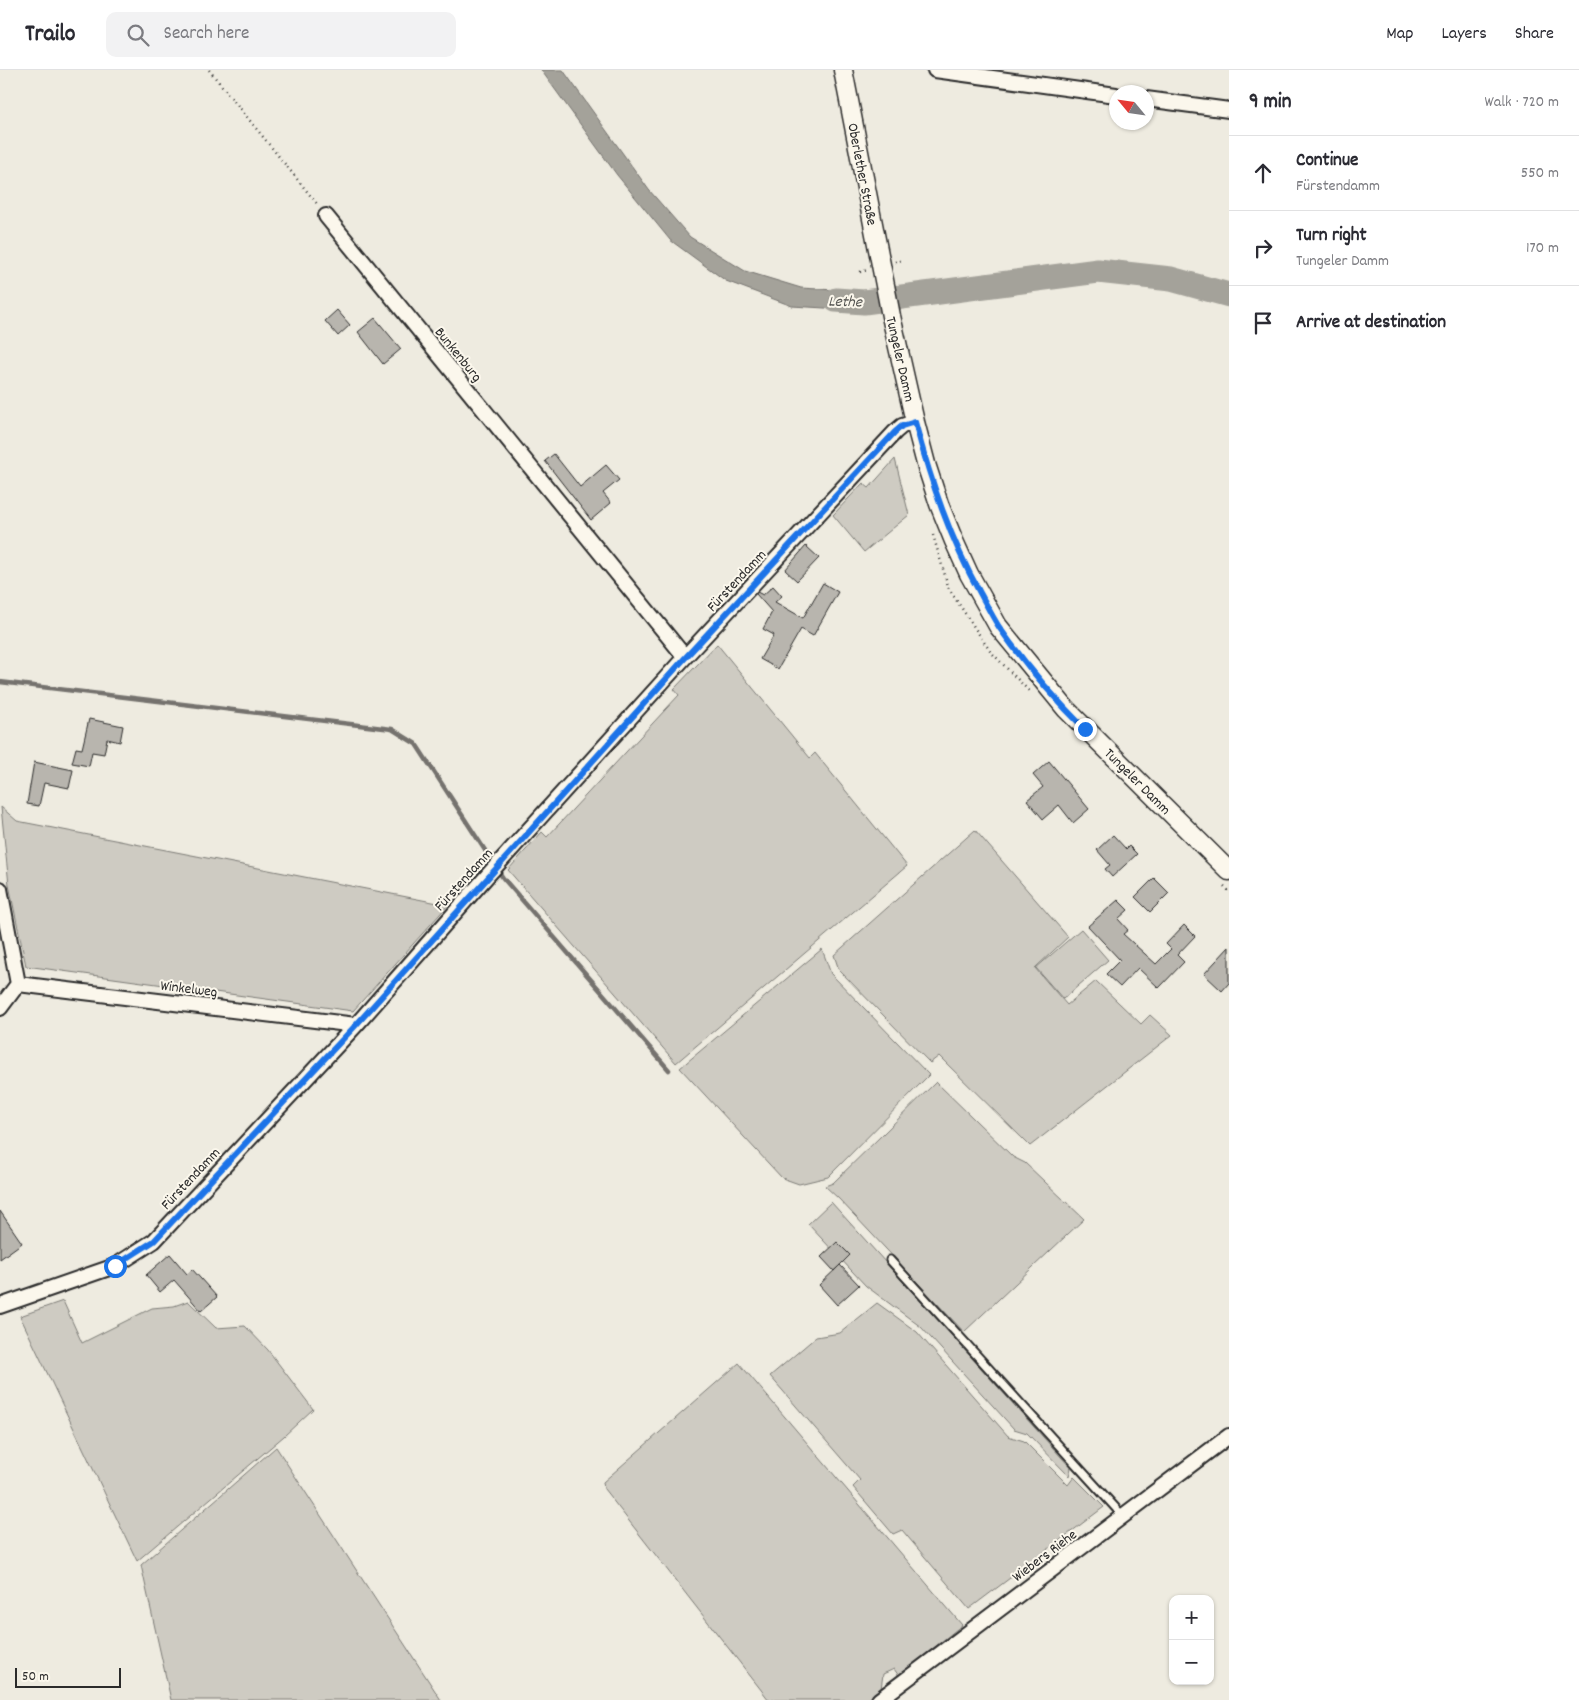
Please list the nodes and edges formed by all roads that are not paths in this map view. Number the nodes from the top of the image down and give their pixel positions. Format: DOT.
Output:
graph roads {
  1 [pos="843,70"];
  2 [pos="936,70"];
  3 [pos="1109,94"];
  4 [pos="1154,100"];
  5 [pos="1229,110"];
  6 [pos="326,216"];
  7 [pos="883,279"];
  8 [pos="915,422"];
  9 [pos="685,658"];
  10 [pos="1229,871"];
  11 [pos="0,889"];
  12 [pos="18,984"];
  13 [pos="0,1008"];
  14 [pos="356,1025"];
  15 [pos="890,1260"];
  16 [pos="0,1306"];
  17 [pos="1229,1436"];
  18 [pos="1123,1516"];
  19 [pos="878,1700"];
  1 -- 7 [label="street, Oberlether Straße"];
  2 -- 3 [label="street"];
  4 -- 5 [label="street"];
  6 -- 9 [label="street, Bunkenburg"];
  7 -- 8 [label="street, Tungeler Damm"];
  8 -- 9 [label="street, Fürstendamm"];
  8 -- 10 [label="street, Tungeler Damm"];
  9 -- 14 [label="street, Fürstendamm"];
  11 -- 12 [label="street"];
  12 -- 13 [label="street"];
  12 -- 14 [label="street, Winkelweg"];
  14 -- 16 [label="street, Fürstendamm"];
  15 -- 18 [label="lane"];
  17 -- 18 [label="street, Wiebers Riehe"];
  18 -- 19 [label="street, Wiebers Riehe"];
}
